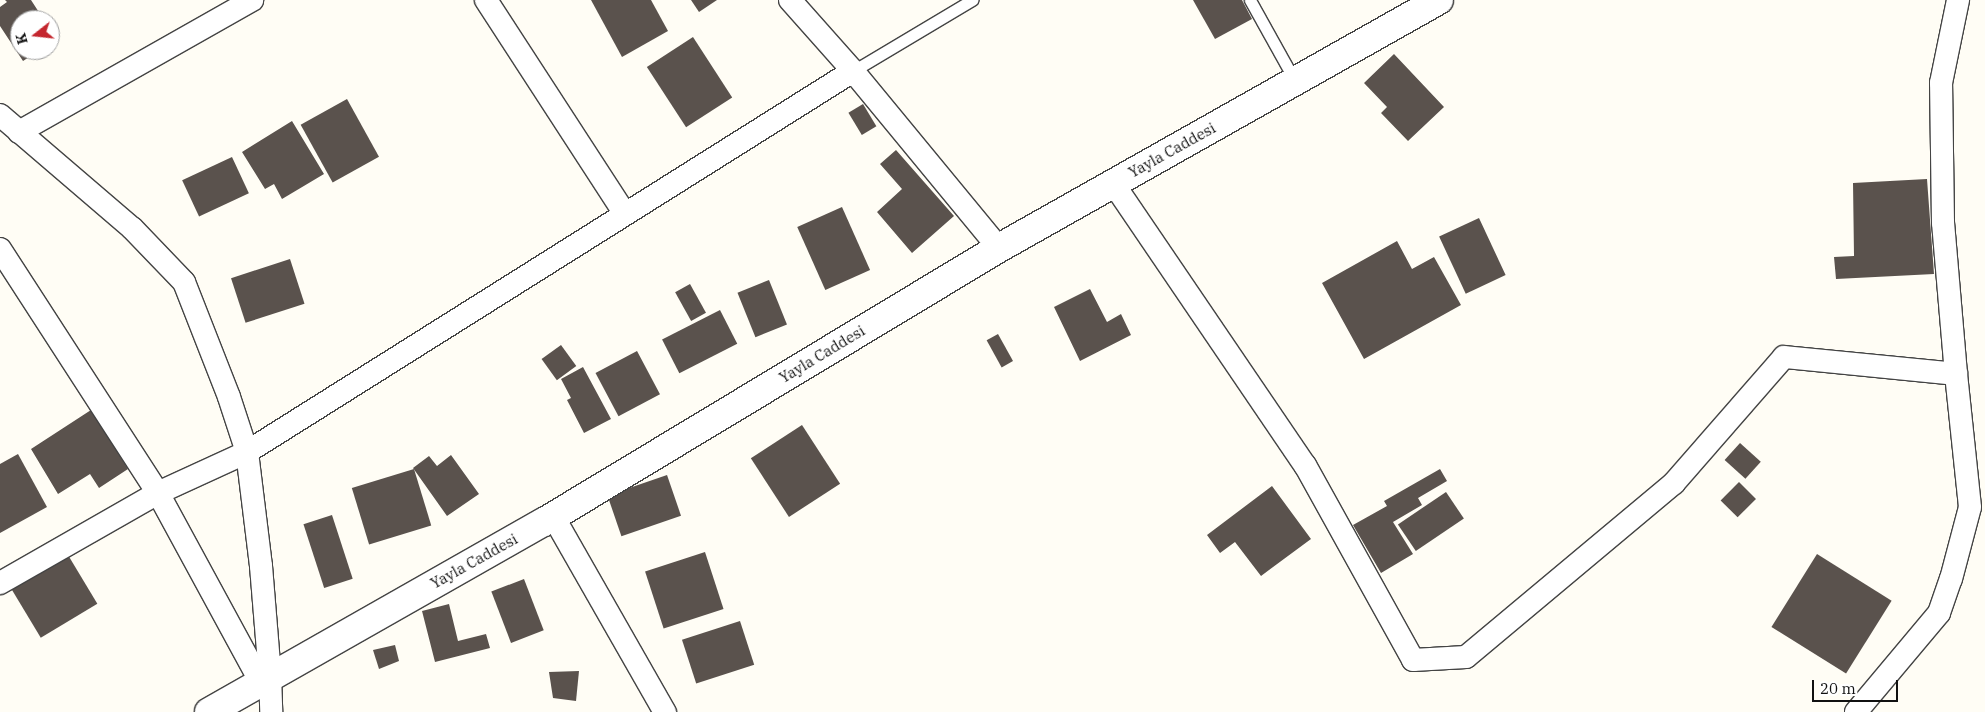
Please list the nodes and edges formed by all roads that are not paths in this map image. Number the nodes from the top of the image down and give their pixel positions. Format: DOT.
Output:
graph roads {
  1 [pos="252,0"];
  2 [pos="486,0"];
  3 [pos="790,0"];
  4 [pos="972,0"];
  5 [pos="1250,0"];
  6 [pos="1439,0"];
  7 [pos="1958,0"];
  8 [pos="853,71"];
  9 [pos="1295,81"];
  10 [pos="0,115"];
  11 [pos="19,132"];
  12 [pos="1113,183"];
  13 [pos="625,214"];
  14 [pos="999,248"];
  15 [pos="0,249"];
  16 [pos="1956,374"];
  17 [pos="247,452"];
  18 [pos="158,493"];
  19 [pos="553,516"];
  20 [pos="0,583"];
  21 [pos="265,678"];
  22 [pos="209,712"];
  23 [pos="271,712"];
  24 [pos="665,712"];
  25 [pos="1856,712"];
  1 -- 11 [label="street"];
  2 -- 13 [label="street"];
  3 -- 8 [label="street"];
  4 -- 8 [label="lane"];
  5 -- 9 [label="lane"];
  6 -- 9 [label="street, Yayla Caddesi"];
  7 -- 16 [label="street"];
  8 -- 13 [label="street"];
  8 -- 14 [label="street"];
  9 -- 12 [label="street, Yayla Caddesi"];
  10 -- 11 [label="street"];
  11 -- 17 [label="street"];
  12 -- 14 [label="street, Yayla Caddesi"];
  12 -- 16 [label="street"];
  13 -- 17 [label="street"];
  14 -- 19 [label="street, Yayla Caddesi"];
  15 -- 18 [label="street"];
  16 -- 25 [label="street"];
  17 -- 18 [label="street"];
  17 -- 21 [label="street"];
  18 -- 20 [label="street"];
  18 -- 21 [label="street"];
  19 -- 21 [label="street, Yayla Caddesi"];
  19 -- 24 [label="street"];
  21 -- 22 [label="street, Yayla Caddesi"];
  21 -- 23 [label="street"];
}
